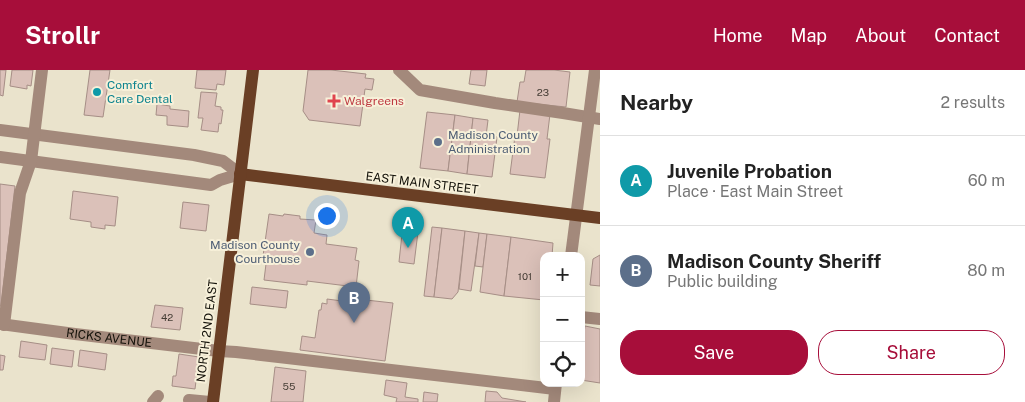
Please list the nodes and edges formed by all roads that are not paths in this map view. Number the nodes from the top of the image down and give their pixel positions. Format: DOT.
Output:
graph roads {
  1 [pos="42,70"];
  2 [pos="253,70"];
  3 [pos="399,70"];
  4 [pos="595,70"];
  5 [pos="594,118"];
  6 [pos="0,130"];
  7 [pos="34,134"];
  8 [pos="0,157"];
  9 [pos="31,161"];
  10 [pos="240,174"];
  11 [pos="576,215"];
  12 [pos="600,218"];
  13 [pos="571,252"];
  14 [pos="585,317"];
  15 [pos="600,319"];
  16 [pos="2,325"];
  17 [pos="219,351"];
  18 [pos="555,392"];
  19 [pos="189,400"];
  20 [pos="211,402"];
  1 -- 7 [label="street"];
  2 -- 10 [label="main road, NORTH 2ND EAST"];
  3 -- 5 [label="street"];
  4 -- 5 [label="street"];
  5 -- 11 [label="street"];
  6 -- 7 [label="street, EAST MAIN STREET"];
  7 -- 9 [label="street"];
  7 -- 10 [label="street, EAST MAIN STREET"];
  8 -- 9 [label="street, EAST MAIN STREET"];
  9 -- 10 [label="street, EAST MAIN STREET"];
  9 -- 16 [label="street"];
  10 -- 11 [label="main road, EAST MAIN STREET"];
  10 -- 17 [label="main road, NORTH 2ND EAST"];
  11 -- 12 [label="main road, EAST MAIN STREET"];
  11 -- 13 [label="street"];
  14 -- 15 [label="street"];
  16 -- 17 [label="street, RICKS AVENUE"];
  17 -- 18 [label="street, RICKS AVENUE"];
  17 -- 20 [label="main road, NORTH 2ND EAST"];
  19 -- 20 [label="street"];
}
